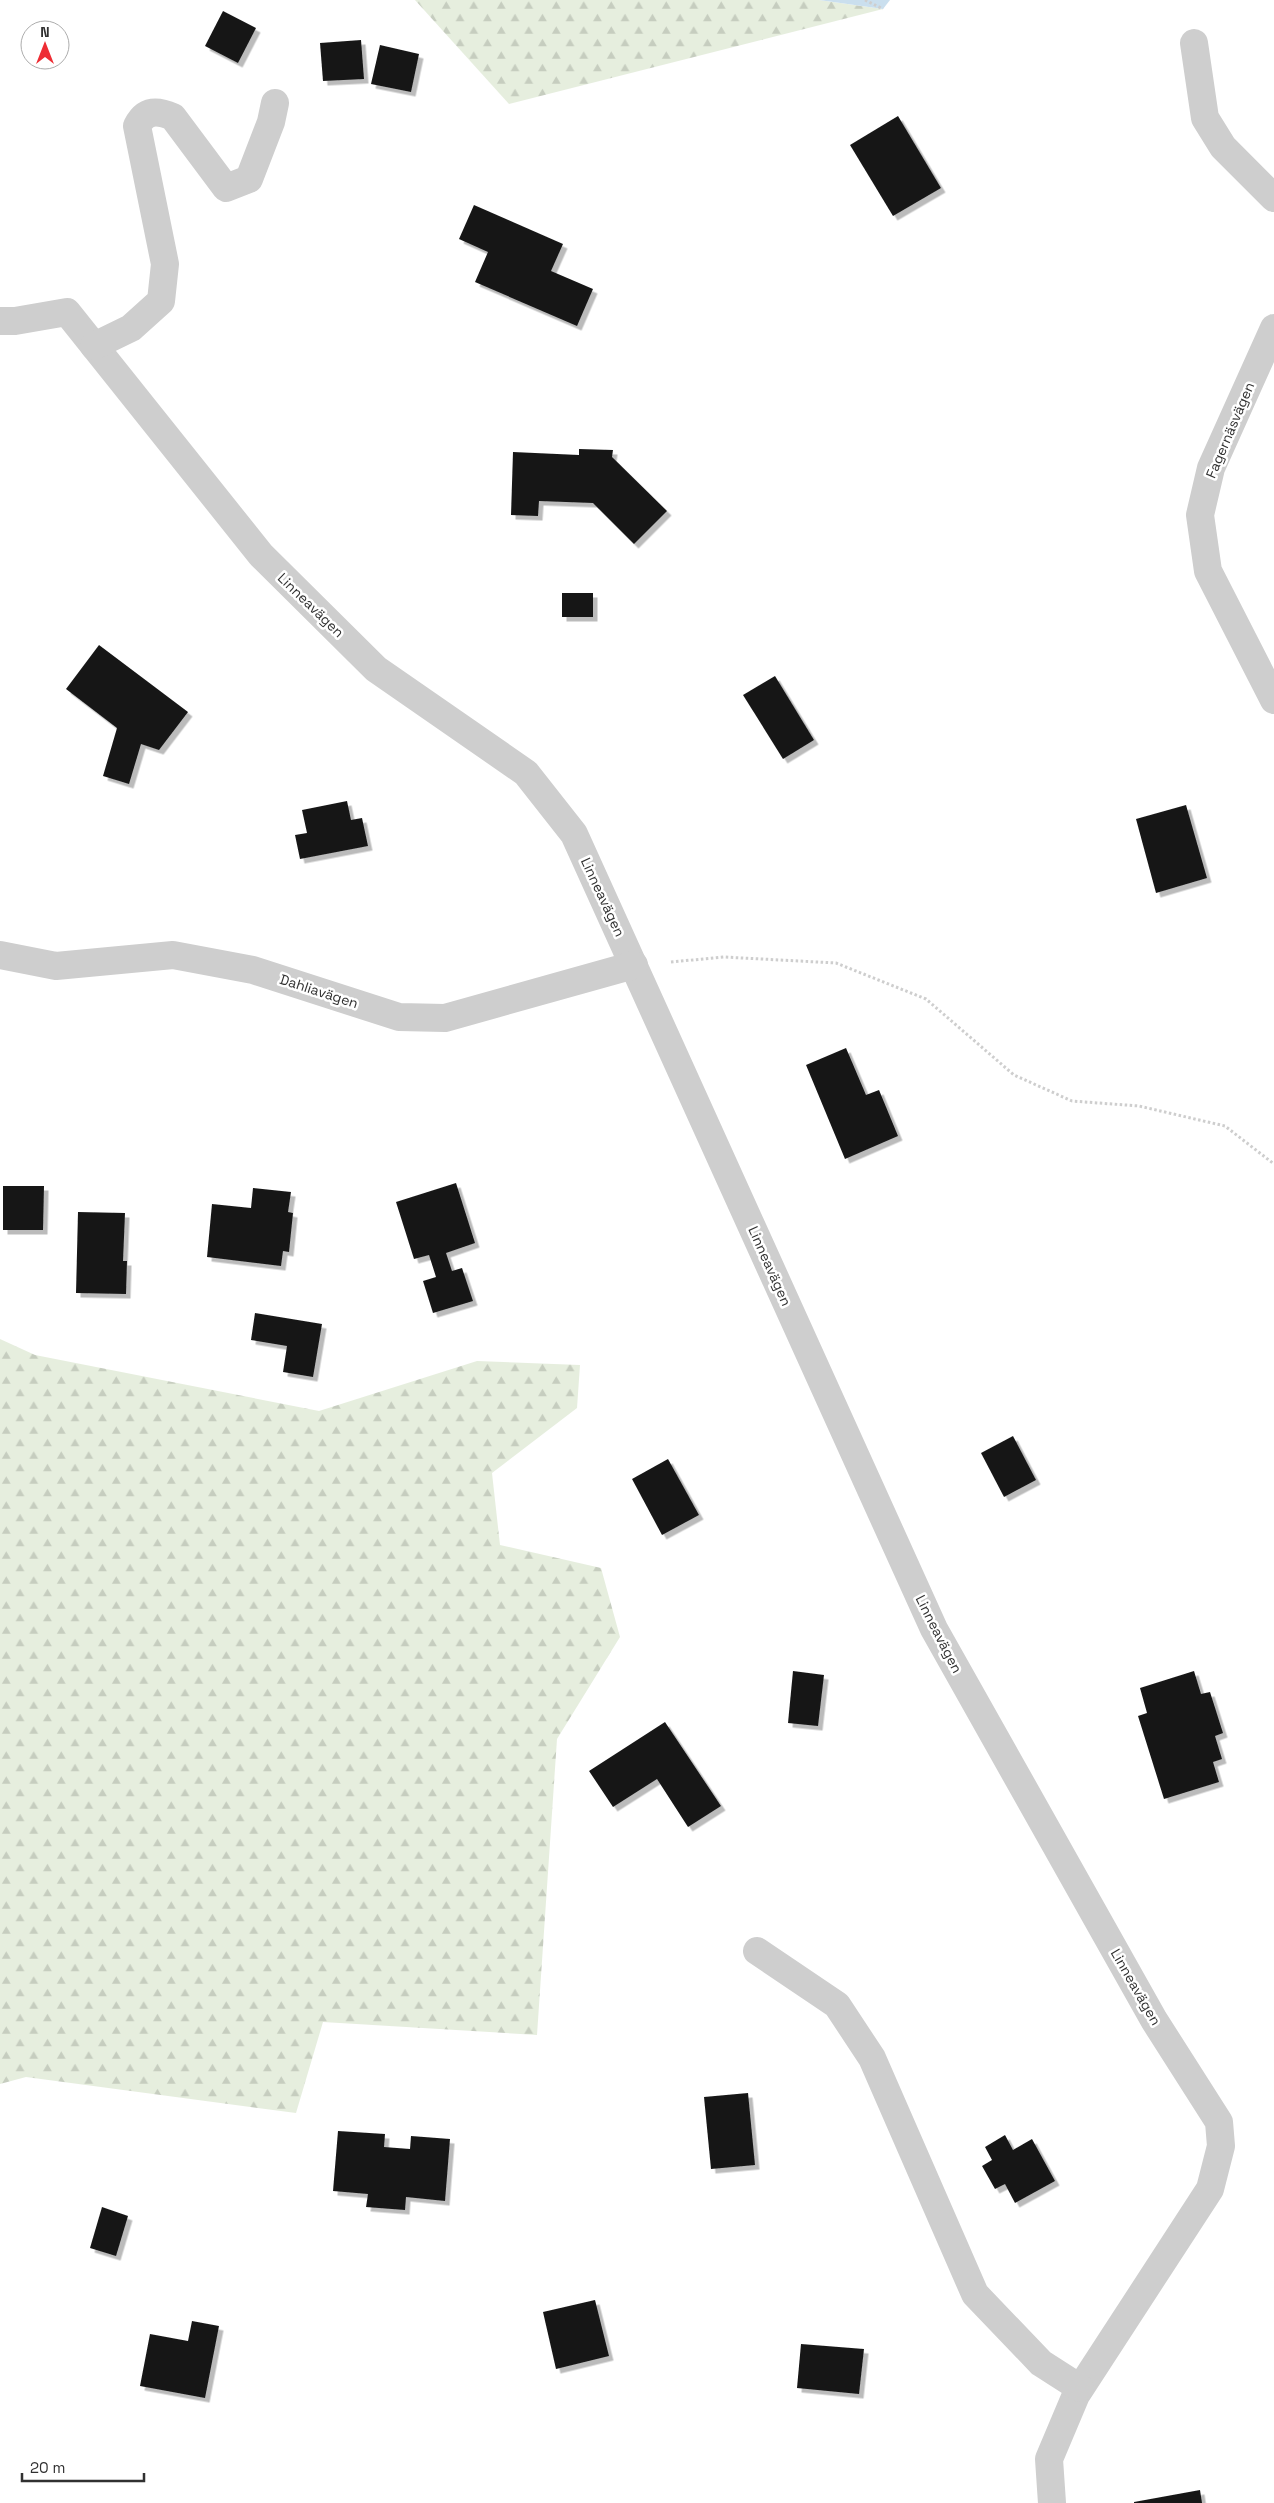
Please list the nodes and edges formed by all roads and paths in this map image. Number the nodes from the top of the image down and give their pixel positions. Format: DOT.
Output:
graph roads {
  1 [pos="865,0"];
  2 [pos="883,9"];
  3 [pos="1194,43"];
  4 [pos="275,103"];
  5 [pos="1274,198"];
  6 [pos="0,321"];
  7 [pos="1274,328"];
  8 [pos="94,346"];
  9 [pos="1274,700"];
  10 [pos="0,955"];
  11 [pos="634,965"];
  12 [pos="1274,1164"];
  13 [pos="757,1951"];
  14 [pos="1080,2388"];
  15 [pos="1052,2503"];
  1 -- 2 [label="path"];
  3 -- 5 [label="street"];
  4 -- 8 [label="street"];
  6 -- 8 [label="street, Linneavägen"];
  7 -- 9 [label="street, Fagernäsvägen"];
  8 -- 11 [label="street, Linneavägen"];
  10 -- 11 [label="street, Dahliavägen"];
  11 -- 12 [label="path"];
  11 -- 14 [label="street, Linneavägen"];
  13 -- 14 [label="street"];
  14 -- 15 [label="street, Linneavägen"];
}
